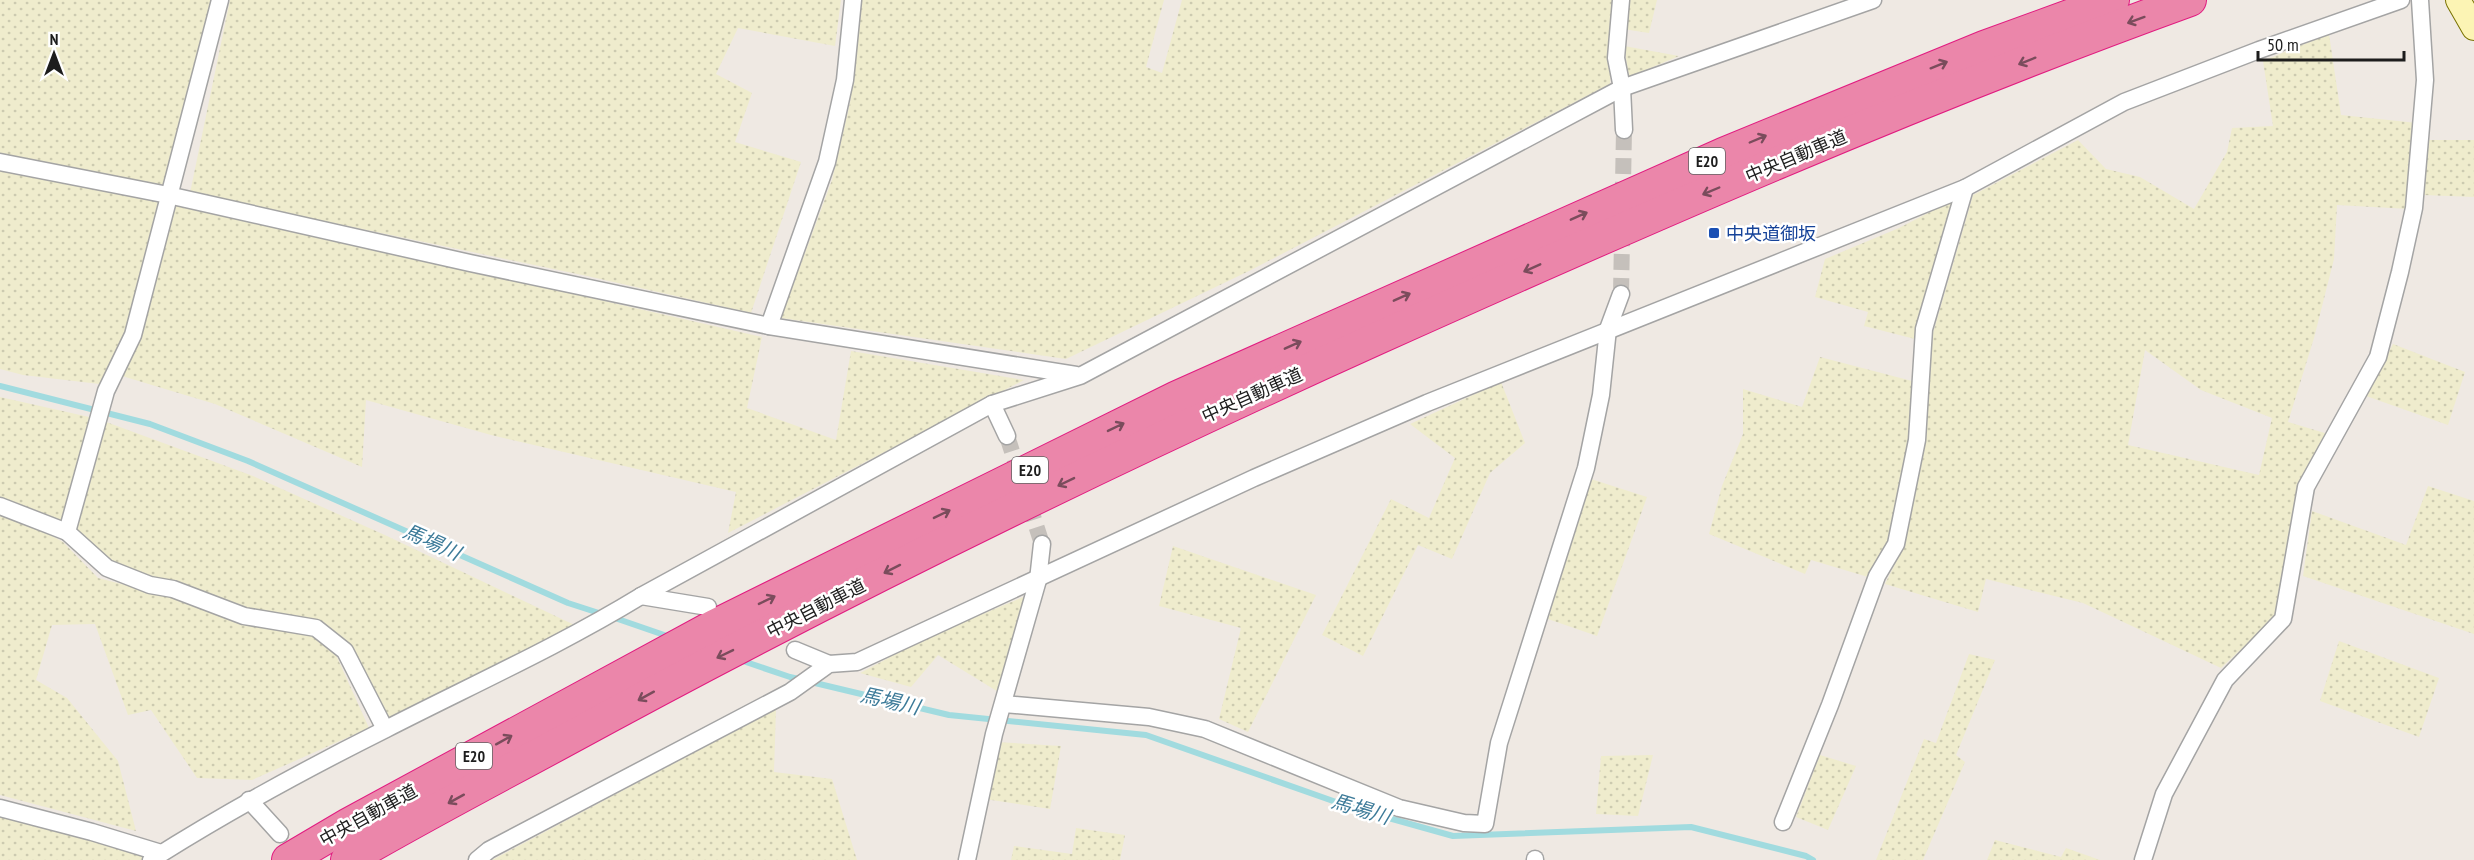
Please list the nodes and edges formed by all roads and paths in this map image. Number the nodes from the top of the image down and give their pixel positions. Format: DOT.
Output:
graph roads {
  1 [pos="220,0"];
  2 [pos="853,0"];
  3 [pos="1621,0"];
  4 [pos="1873,0"];
  5 [pos="2113,0"];
  6 [pos="2190,0"];
  7 [pos="2401,0"];
  8 [pos="2420,0"];
  9 [pos="2458,0"];
  10 [pos="2474,28"];
  11 [pos="1622,88"];
  12 [pos="1624,130"];
  13 [pos="0,162"];
  14 [pos="1965,188"];
  15 [pos="168,195"];
  16 [pos="1621,294"];
  17 [pos="769,326"];
  18 [pos="1608,328"];
  19 [pos="1080,376"];
  20 [pos="992,404"];
  21 [pos="1007,436"];
  22 [pos="0,506"];
  23 [pos="67,532"];
  24 [pos="1042,544"];
  25 [pos="1038,580"];
  26 [pos="641,596"];
  27 [pos="711,617"];
  28 [pos="795,650"];
  29 [pos="823,669"];
  30 [pos="1003,706"];
  31 [pos="385,729"];
  32 [pos="249,800"];
  33 [pos="0,808"];
  34 [pos="1783,822"];
  35 [pos="284,847"];
  36 [pos="156,857"];
  37 [pos="347,860"];
  38 [pos="477,860"];
  39 [pos="967,860"];
  40 [pos="2143,860"];
  1 -- 15 [label="street"];
  2 -- 17 [label="street"];
  3 -- 11 [label="street"];
  4 -- 11 [label="street"];
  27 -- 5 [label="highway, 中央自動車道 / E20, one-way"];
  6 -- 37 [label="highway, 中央自動車道 / E20, one-way"];
  7 -- 14 [label="street"];
  8 -- 40 [label="street"];
  9 -- 10 [label="main road"];
  11 -- 12 [label="street"];
  11 -- 19 [label="street"];
  13 -- 15 [label="street"];
  14 -- 18 [label="street"];
  14 -- 34 [label="street"];
  15 -- 17 [label="street"];
  15 -- 23 [label="street"];
  16 -- 18 [label="street"];
  17 -- 19 [label="street"];
  18 -- 25 [label="street"];
  18 -- 30 [label="street"];
  19 -- 20 [label="street"];
  20 -- 21 [label="street"];
  20 -- 26 [label="street"];
  22 -- 23 [label="street"];
  23 -- 31 [label="street"];
  24 -- 25 [label="street"];
  25 -- 29 [label="street"];
  25 -- 30 [label="street"];
  26 -- 27 [label="street"];
  26 -- 31 [label="street"];
  35 -- 27 [label="highway, 中央自動車道 / E20, one-way"];
  28 -- 29 [label="street"];
  29 -- 38 [label="street"];
  30 -- 39 [label="street"];
  31 -- 32 [label="street"];
  32 -- 35 [label="street"];
  32 -- 36 [label="street"];
  33 -- 36 [label="street"];
}
